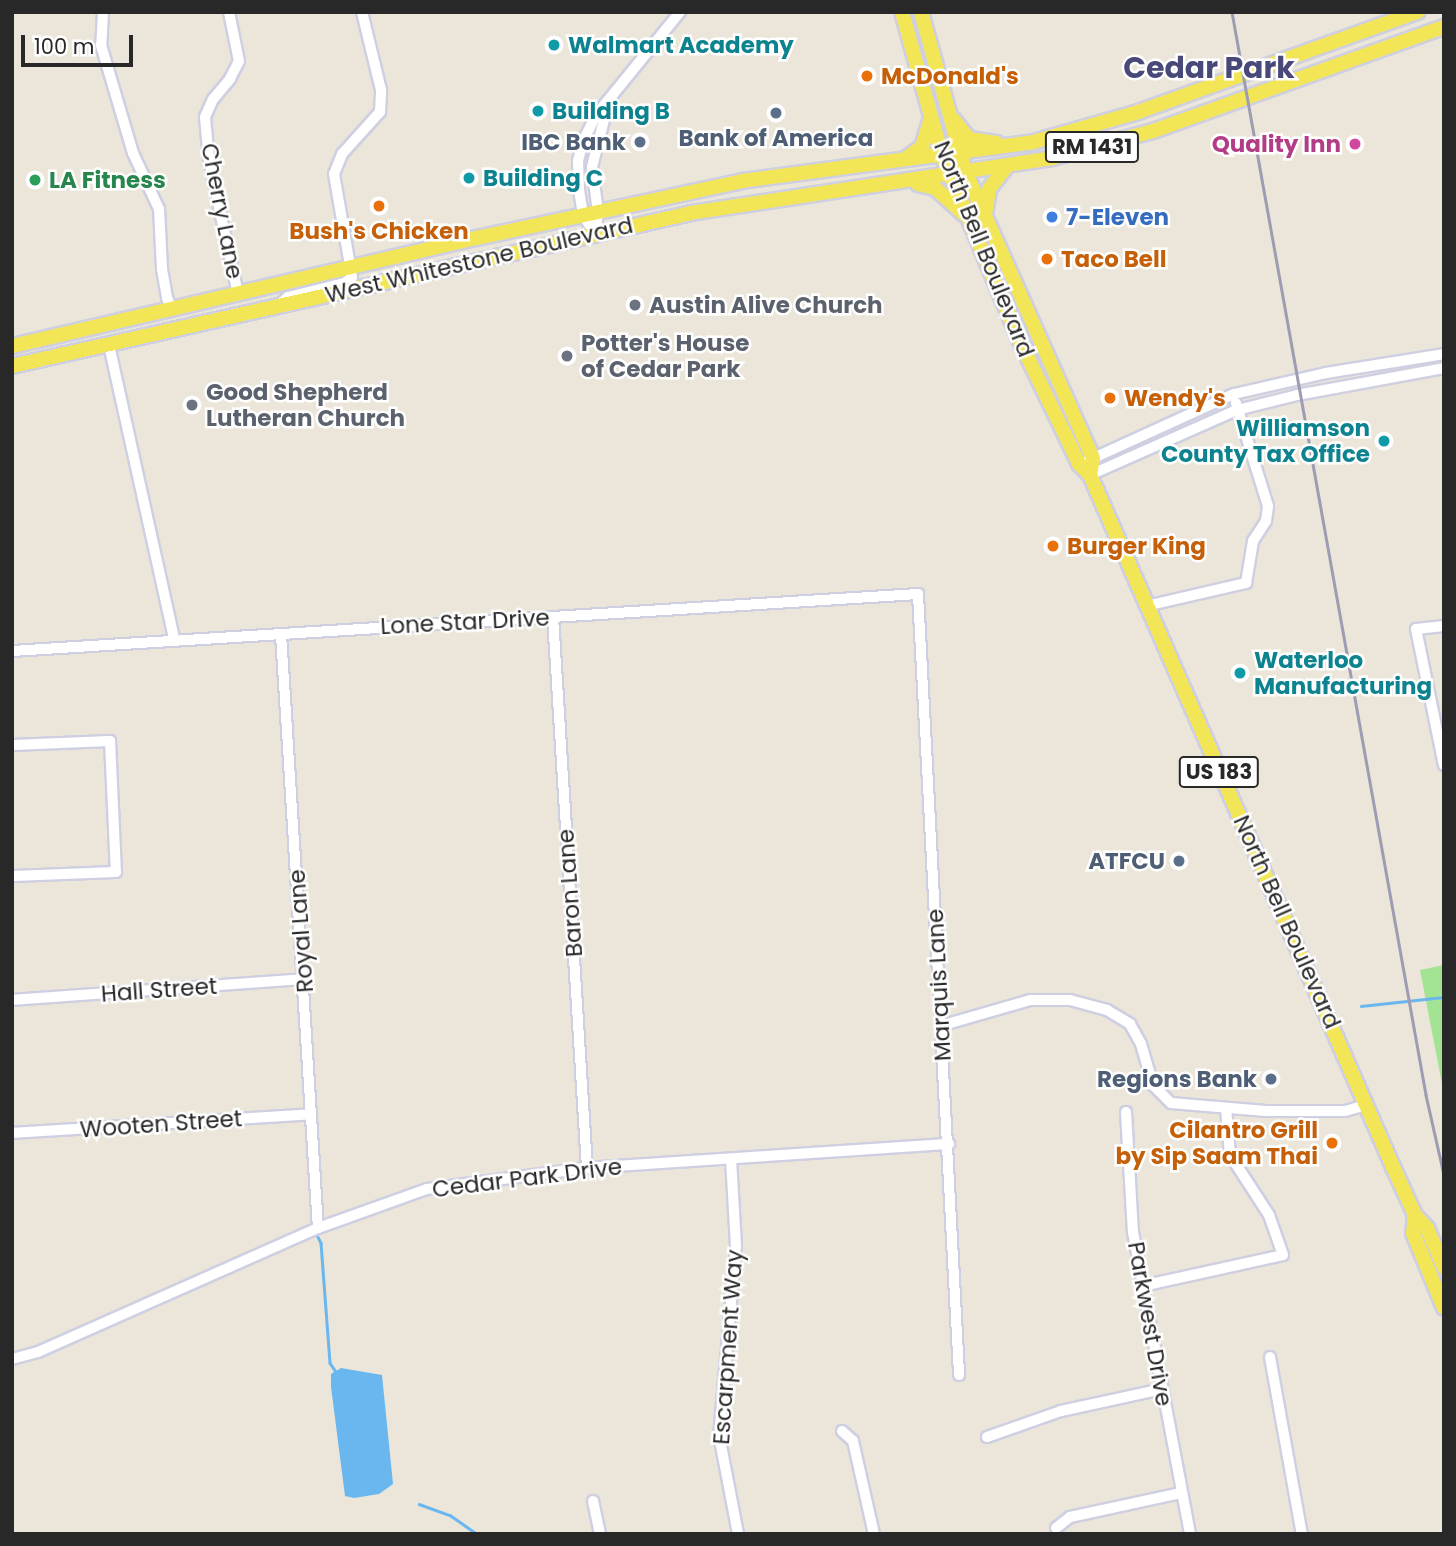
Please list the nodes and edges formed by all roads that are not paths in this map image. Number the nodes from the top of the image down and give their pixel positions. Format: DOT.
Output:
graph roads {
  1 [pos="103,12"];
  2 [pos="229,12"];
  3 [pos="362,12"];
  4 [pos="680,12"];
  5 [pos="902,12"];
  6 [pos="921,12"];
  7 [pos="1418,12"];
  8 [pos="1444,27"];
  9 [pos="945,102"];
  10 [pos="608,104"];
  11 [pos="931,115"];
  12 [pos="1013,145"];
  13 [pos="958,153"];
  14 [pos="942,155"];
  15 [pos="904,159"];
  16 [pos="1007,166"];
  17 [pos="966,173"];
  18 [pos="950,175"];
  19 [pos="906,182"];
  20 [pos="598,212"];
  21 [pos="583,215"];
  22 [pos="967,216"];
  23 [pos="985,220"];
  24 [pos="595,234"];
  25 [pos="477,238"];
  26 [pos="352,267"];
  27 [pos="414,276"];
  28 [pos="238,294"];
  29 [pos="203,303"];
  30 [pos="279,305"];
  31 [pos="172,310"];
  32 [pos="101,326"];
  33 [pos="109,345"];
  34 [pos="12,346"];
  35 [pos="1444,354"];
  36 [pos="12,359"];
  37 [pos="12,366"];
  38 [pos="1444,368"];
  39 [pos="1234,394"];
  40 [pos="1237,410"];
  41 [pos="1093,458"];
  42 [pos="1079,464"];
  43 [pos="1090,475"];
  44 [pos="918,594"];
  45 [pos="1146,606"];
  46 [pos="552,617"];
  47 [pos="1444,626"];
  48 [pos="281,634"];
  49 [pos="174,639"];
  50 [pos="12,651"];
  51 [pos="12,745"];
  52 [pos="1444,765"];
  53 [pos="12,876"];
  54 [pos="305,979"];
  55 [pos="12,1000"];
  56 [pos="940,1026"];
  57 [pos="1366,1105"];
  58 [pos="1226,1108"];
  59 [pos="1126,1112"];
  60 [pos="310,1114"];
  61 [pos="12,1133"];
  62 [pos="949,1144"];
  63 [pos="731,1159"];
  64 [pos="587,1168"];
  65 [pos="1415,1216"];
  66 [pos="318,1228"];
  67 [pos="1444,1267"];
  68 [pos="1142,1286"];
  69 [pos="1444,1308"];
  70 [pos="1270,1357"];
  71 [pos="12,1359"];
  72 [pos="960,1375"];
  73 [pos="1162,1389"];
  74 [pos="842,1431"];
  75 [pos="986,1437"];
  76 [pos="1181,1493"];
  77 [pos="593,1501"];
  78 [pos="1056,1528"];
  79 [pos="600,1534"];
  80 [pos="738,1534"];
  81 [pos="874,1534"];
  82 [pos="1190,1534"];
  83 [pos="1302,1534"];
  1 -- 31 [label="street"];
  2 -- 28 [label="street, Cherry Lane"];
  3 -- 26 [label="street"];
  4 -- 10 [label="street"];
  5 -- 11 [label="main road, North Bell Boulevard / US 183"];
  6 -- 9 [label="main road, North Bell Boulevard"];
  7 -- 12 [label="main road, RM 1431"];
  8 -- 16 [label="main road, RM 1431"];
  9 -- 12 [label="main road"];
  9 -- 13 [label="main road, North Bell Boulevard"];
  10 -- 20 [label="street"];
  10 -- 21 [label="street"];
  11 -- 14 [label="main road, North Bell Boulevard / US 183"];
  11 -- 15 [label="main road"];
  12 -- 13 [label="main road, RM 1431"];
  13 -- 14 [label="main road, RM 1431"];
  13 -- 17 [label="main road, North Bell Boulevard"];
  14 -- 15 [label="main road, West Whitestone Boulevard / RM 1431"];
  14 -- 18 [label="main road, North Bell Boulevard / US 183"];
  15 -- 20 [label="main road, West Whitestone Boulevard / RM 1431"];
  16 -- 17 [label="main road, RM 1431"];
  16 -- 23 [label="main road"];
  17 -- 18 [label="main road, RM 1431"];
  17 -- 23 [label="main road, North Bell Boulevard"];
  18 -- 19 [label="main road, West Whitestone Boulevard / RM 1431"];
  18 -- 22 [label="main road, North Bell Boulevard / US 183"];
  19 -- 22 [label="main road"];
  19 -- 24 [label="main road, West Whitestone Boulevard / RM 1431"];
  20 -- 21 [label="main road, West Whitestone Boulevard / RM 1431"];
  20 -- 24 [label="street"];
  21 -- 24 [label="street"];
  21 -- 25 [label="main road, West Whitestone Boulevard / RM 1431"];
  22 -- 42 [label="main road, North Bell Boulevard / US 183"];
  23 -- 41 [label="main road, North Bell Boulevard"];
  24 -- 27 [label="main road, West Whitestone Boulevard / RM 1431"];
  25 -- 26 [label="main road, West Whitestone Boulevard / RM 1431"];
  25 -- 27 [label="main road"];
  26 -- 28 [label="main road, West Whitestone Boulevard / RM 1431"];
  26 -- 30 [label="street"];
  27 -- 30 [label="main road, West Whitestone Boulevard / RM 1431"];
  28 -- 29 [label="main road, West Whitestone Boulevard / RM 1431"];
  29 -- 31 [label="main road, West Whitestone Boulevard / RM 1431"];
  29 -- 33 [label="main road"];
  30 -- 33 [label="main road, West Whitestone Boulevard / RM 1431"];
  31 -- 32 [label="main road, West Whitestone Boulevard / RM 1431"];
  32 -- 34 [label="main road, West Whitestone Boulevard / RM 1431"];
  32 -- 36 [label="main road"];
  33 -- 37 [label="main road, West Whitestone Boulevard / RM 1431"];
  33 -- 49 [label="street"];
  35 -- 39 [label="street"];
  38 -- 40 [label="street"];
  39 -- 40 [label="street"];
  39 -- 41 [label="street"];
  40 -- 43 [label="street"];
  40 -- 45 [label="street"];
  41 -- 42 [label="street"];
  41 -- 43 [label="main road"];
  42 -- 43 [label="main road, North Bell Boulevard / US 183"];
  43 -- 45 [label="main road, North Bell Boulevard / US 183"];
  44 -- 46 [label="street, Lone Star Drive"];
  44 -- 56 [label="street, Marquis Lane"];
  45 -- 57 [label="main road, North Bell Boulevard / US 183"];
  46 -- 48 [label="street, Lone Star Drive"];
  46 -- 64 [label="street, Baron Lane"];
  47 -- 52 [label="street"];
  48 -- 49 [label="street, Lone Star Drive"];
  48 -- 54 [label="street, Royal Lane"];
  49 -- 50 [label="street, Lone Star Drive"];
  51 -- 53 [label="street"];
  54 -- 55 [label="street, Hall Street"];
  54 -- 60 [label="street, Royal Lane"];
  56 -- 58 [label="street"];
  56 -- 62 [label="street, Marquis Lane"];
  57 -- 58 [label="street"];
  57 -- 65 [label="main road, North Bell Boulevard / US 183"];
  58 -- 68 [label="street"];
  59 -- 68 [label="street, Parkwest Drive"];
  60 -- 61 [label="street, Wooten Street"];
  60 -- 66 [label="street, Royal Lane"];
  62 -- 63 [label="street, Cedar Park Drive"];
  62 -- 72 [label="street, Marquis Lane"];
  63 -- 64 [label="street, Cedar Park Drive"];
  63 -- 80 [label="street, Escarpment Way"];
  64 -- 66 [label="street, Cedar Park Drive"];
  65 -- 67 [label="main road, North Bell Boulevard / US 183"];
  65 -- 69 [label="main road, North Bell Boulevard / US 183"];
  66 -- 71 [label="street, Cedar Park Drive"];
  68 -- 73 [label="street, Parkwest Drive"];
  70 -- 83 [label="street"];
  73 -- 75 [label="street"];
  73 -- 76 [label="street, Parkwest Drive"];
  74 -- 81 [label="street"];
  76 -- 78 [label="street"];
  76 -- 82 [label="street, Parkwest Drive"];
  77 -- 79 [label="street"];
}
